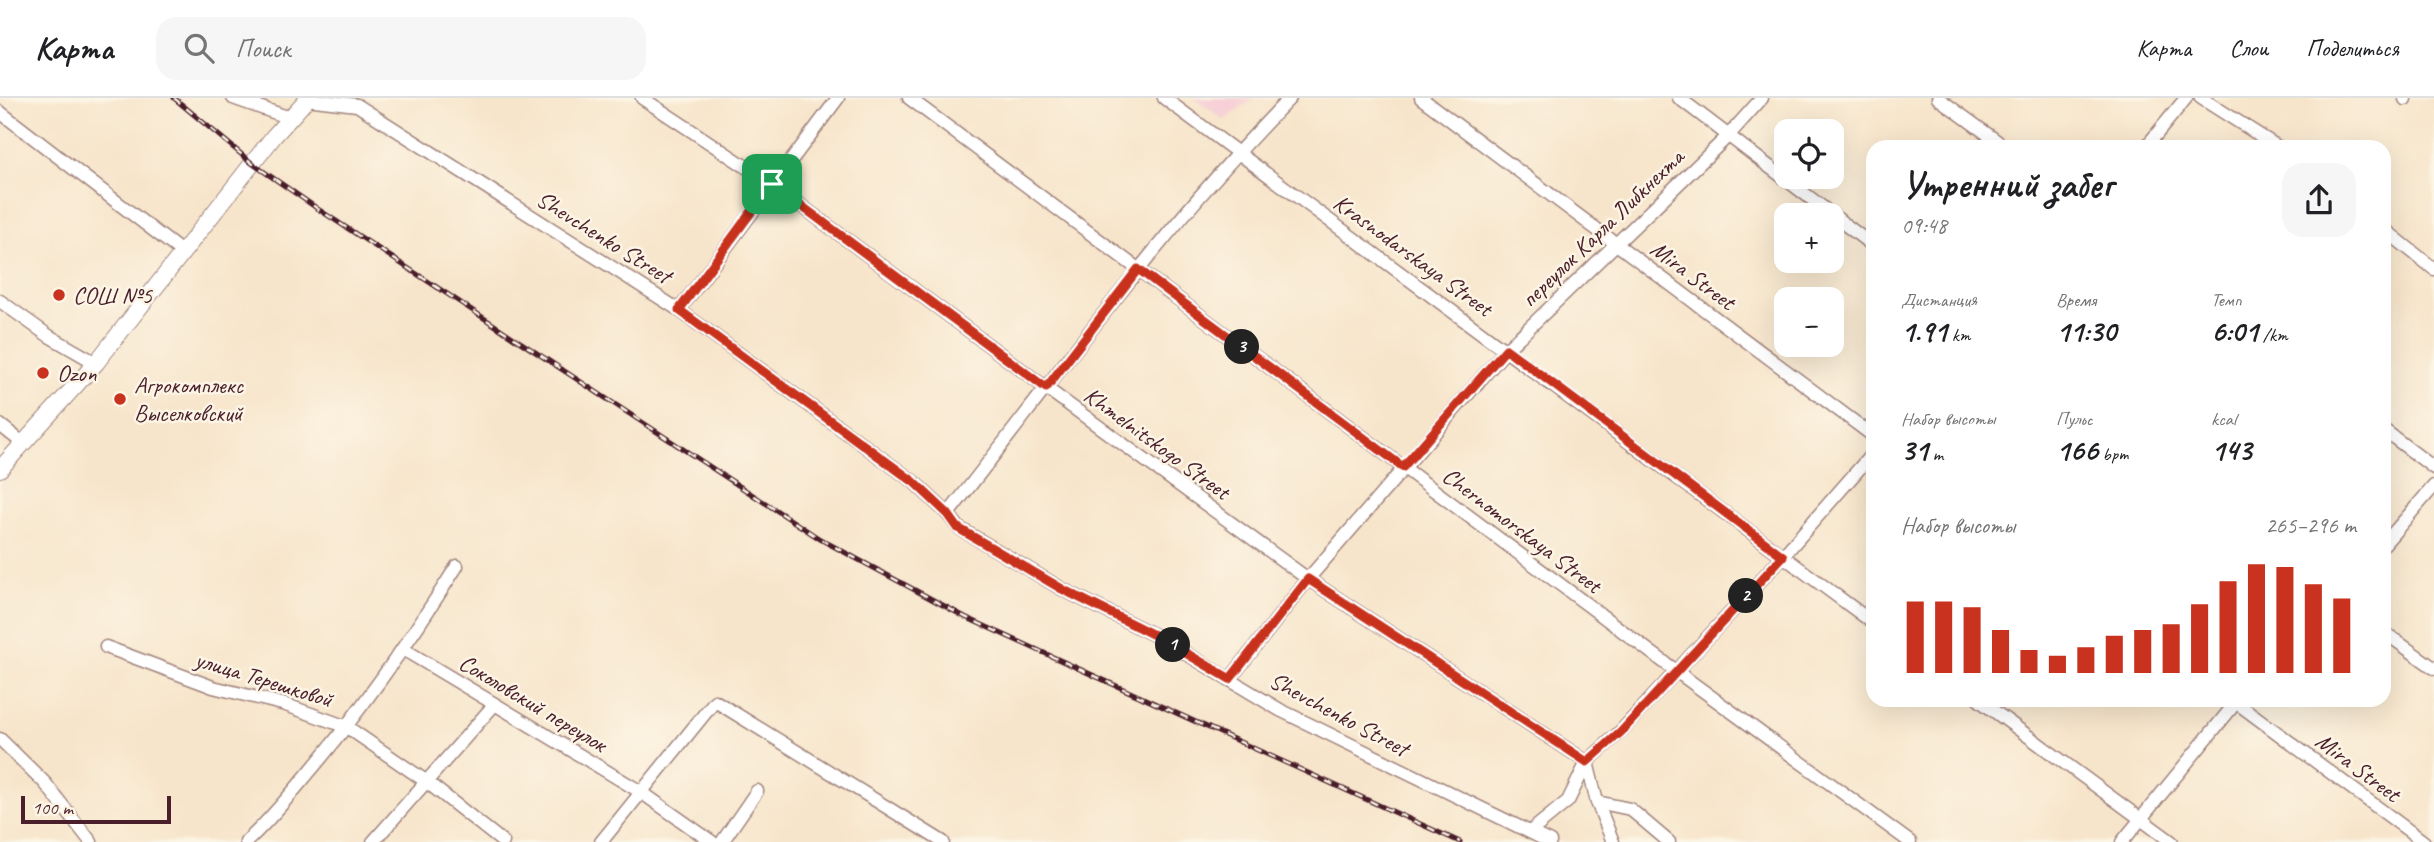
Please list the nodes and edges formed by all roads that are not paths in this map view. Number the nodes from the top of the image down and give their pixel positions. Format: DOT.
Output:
graph roads {
  1 [pos="233,98"];
  2 [pos="642,98"];
  3 [pos="838,98"];
  4 [pos="909,98"];
  5 [pos="1164,98"];
  6 [pos="1290,98"];
  7 [pos="1421,98"];
  8 [pos="1679,98"];
  9 [pos="1762,98"];
  10 [pos="1938,98"];
  11 [pos="2186,98"];
  12 [pos="2201,98"];
  13 [pos="307,99"];
  14 [pos="0,112"];
  15 [pos="290,118"];
  16 [pos="1728,136"];
  17 [pos="1995,140"];
  18 [pos="2152,140"];
  19 [pos="2267,140"];
  20 [pos="1237,151"];
  21 [pos="772,184"];
  22 [pos="2391,235"];
  23 [pos="1866,240"];
  24 [pos="1615,243"];
  25 [pos="183,253"];
  26 [pos="1138,269"];
  27 [pos="2434,269"];
  28 [pos="0,301"];
  29 [pos="679,310"];
  30 [pos="1506,349"];
  31 [pos="96,363"];
  32 [pos="1046,388"];
  33 [pos="0,425"];
  34 [pos="1866,431"];
  35 [pos="2391,435"];
  36 [pos="23,444"];
  37 [pos="1866,461"];
  38 [pos="1403,467"];
  39 [pos="2434,468"];
  40 [pos="0,469"];
  41 [pos="2434,486"];
  42 [pos="948,514"];
  43 [pos="2391,536"];
  44 [pos="1783,556"];
  45 [pos="457,566"];
  46 [pos="1308,579"];
  47 [pos="1866,618"];
  48 [pos="2391,637"];
  49 [pos="106,647"];
  50 [pos="403,649"];
  51 [pos="2434,668"];
  52 [pos="1676,671"];
  53 [pos="1230,679"];
  54 [pos="494,705"];
  55 [pos="1989,707"];
  56 [pos="2231,707"];
  57 [pos="2244,707"];
  58 [pos="347,727"];
  59 [pos="0,739"];
  60 [pos="1587,762"];
  61 [pos="427,782"];
  62 [pos="757,791"];
  63 [pos="641,792"];
  64 [pos="1597,802"];
  65 [pos="2141,819"];
  66 [pos="1530,832"];
  67 [pos="91,842"];
  68 [pos="246,842"];
  69 [pos="373,842"];
  70 [pos="503,842"];
  71 [pos="601,842"];
  72 [pos="712,842"];
  73 [pos="722,842"];
  74 [pos="943,842"];
  75 [pos="1550,842"];
  76 [pos="1613,842"];
  77 [pos="1669,842"];
  78 [pos="1910,842"];
  79 [pos="2122,842"];
  80 [pos="2172,842"];
  81 [pos="2424,842"];
  1 -- 15 [label="street"];
  2 -- 21 [label="street, Khmelnitskogo Street"];
  3 -- 21 [label="street"];
  4 -- 26 [label="street, Chernomorskaya Street"];
  5 -- 20 [label="street, Krasnodarskaya Street"];
  6 -- 20 [label="street"];
  7 -- 24 [label="street, Mira Street"];
  8 -- 16 [label="street"];
  9 -- 16 [label="street, переулок Карла Либкнехта"];
  10 -- 17 [label="street"];
  11 -- 18 [label="street"];
  12 -- 19 [label="street"];
  13 -- 15 [label="main road"];
  13 -- 29 [label="street, Shevchenko Street"];
  14 -- 25 [label="street"];
  15 -- 25 [label="main road"];
  16 -- 23 [label="street"];
  16 -- 24 [label="street, переулок Карла Либкнехта"];
  20 -- 26 [label="street"];
  20 -- 30 [label="street, Krasnodarskaya Street"];
  21 -- 29 [label="street"];
  21 -- 32 [label="street, Khmelnitskogo Street"];
  22 -- 27 [label="street"];
  24 -- 30 [label="street, переулок Карла Либкнехта"];
  24 -- 34 [label="street, Mira Street"];
  25 -- 31 [label="main road"];
  26 -- 32 [label="street"];
  26 -- 38 [label="street, Chernomorskaya Street"];
  28 -- 31 [label="street"];
  29 -- 42 [label="street, Shevchenko Street"];
  30 -- 38 [label="street, переулок Карла Либкнехта"];
  30 -- 44 [label="street, Krasnodarskaya Street"];
  31 -- 36 [label="main road"];
  32 -- 42 [label="street"];
  32 -- 46 [label="street, Khmelnitskogo Street"];
  33 -- 36 [label="street"];
  35 -- 39 [label="street"];
  36 -- 40 [label="main road"];
  37 -- 44 [label="street"];
  38 -- 46 [label="street, переулок Карла Либкнехта"];
  38 -- 52 [label="street, Chernomorskaya Street"];
  41 -- 43 [label="street"];
  42 -- 53 [label="street, Shevchenko Street"];
  44 -- 47 [label="street, Krasnodarskaya Street"];
  44 -- 52 [label="street"];
  45 -- 50 [label="street"];
  46 -- 53 [label="street, переулок Карла Либкнехта"];
  46 -- 60 [label="street, Khmelnitskogo Street"];
  48 -- 51 [label="street"];
  49 -- 58 [label="street, улица Терешковой"];
  50 -- 54 [label="street, Соколовский переулок"];
  50 -- 58 [label="street"];
  52 -- 60 [label="street"];
  52 -- 78 [label="street, Chernomorskaya Street"];
  53 -- 66 [label="street, Shevchenko Street"];
  54 -- 61 [label="street"];
  54 -- 63 [label="street, Соколовский переулок"];
  55 -- 65 [label="street"];
  56 -- 65 [label="street"];
  57 -- 81 [label="street, Mira Street"];
  58 -- 61 [label="street, улица Терешковой"];
  58 -- 68 [label="street"];
  59 -- 67 [label="street"];
  60 -- 64 [label="street"];
  60 -- 66 [label="street"];
  61 -- 69 [label="street"];
  61 -- 70 [label="street, улица Терешковой"];
  62 -- 73 [label="street"];
  63 -- 71 [label="street"];
  63 -- 72 [label="street, Соколовский переулок"];
  63 -- 74 [label="street"];
  64 -- 76 [label="street"];
  64 -- 77 [label="street"];
  65 -- 79 [label="street"];
  65 -- 80 [label="street"];
  66 -- 75 [label="street, Shevchenko Street"];
}
